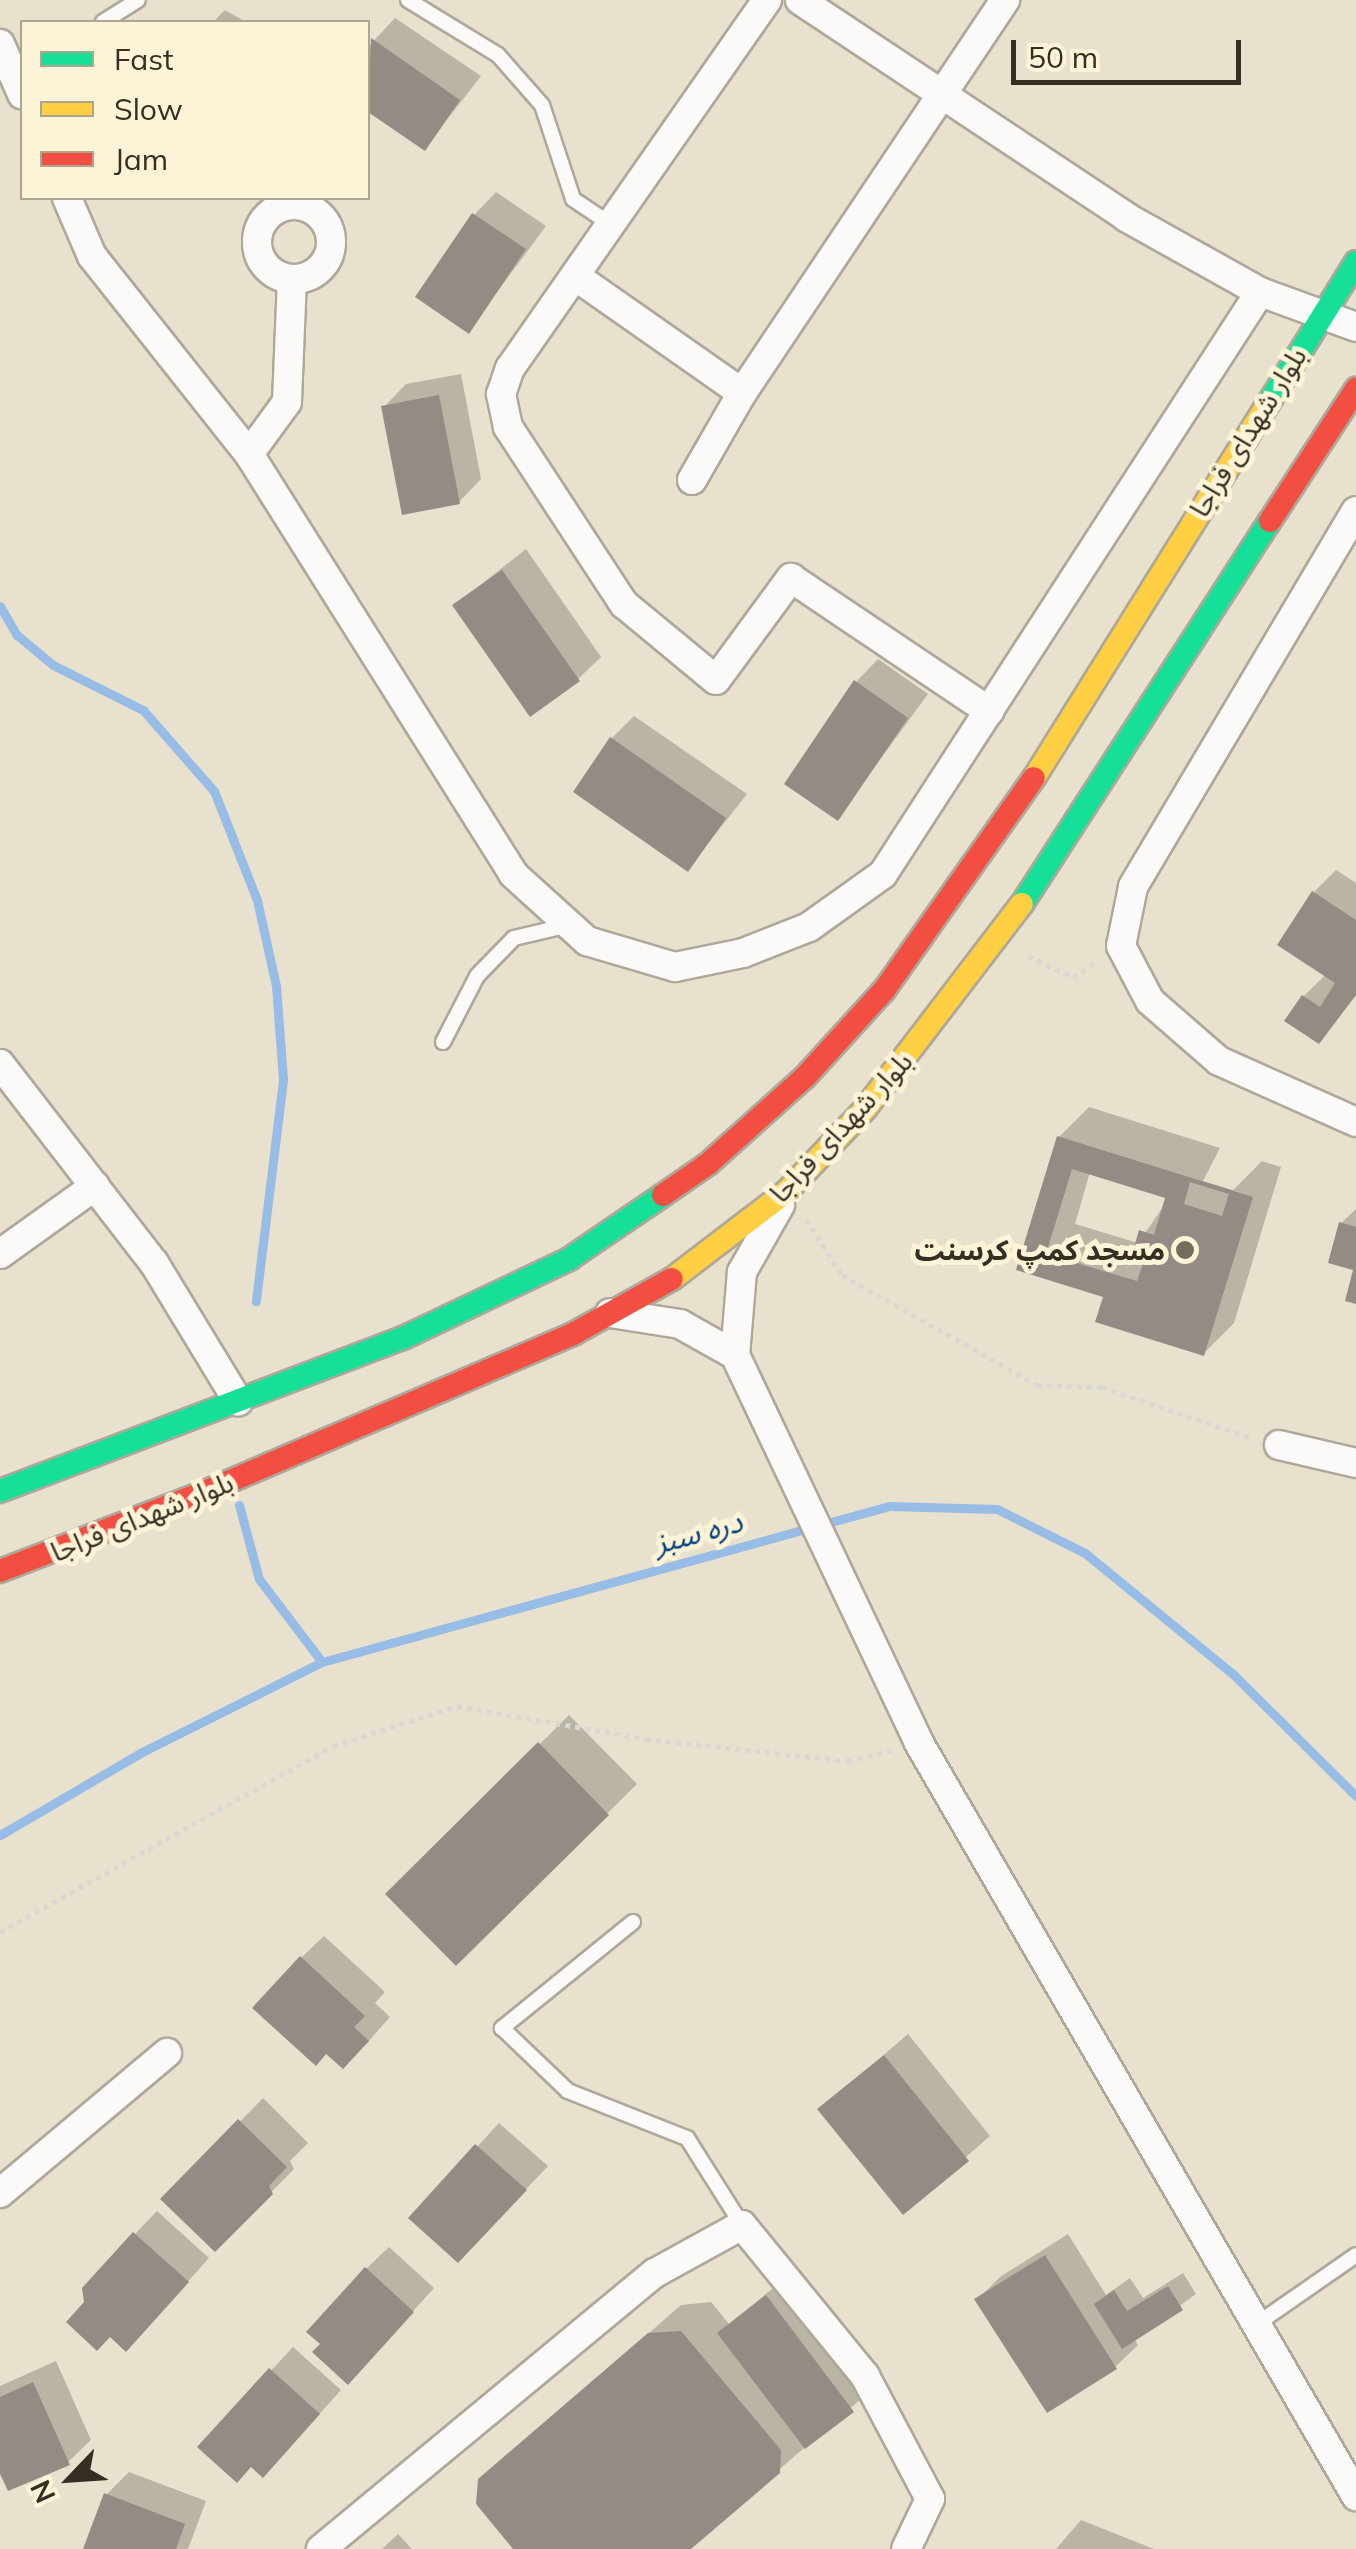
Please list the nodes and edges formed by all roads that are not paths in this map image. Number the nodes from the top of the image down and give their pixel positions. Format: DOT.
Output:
graph roads {
  1 [pos="138,0"];
  2 [pos="408,0"];
  3 [pos="766,0"];
  4 [pos="800,0"];
  5 [pos="1004,0"];
  6 [pos="105,20"];
  7 [pos="0,44"];
  8 [pos="19,77"];
  9 [pos="943,95"];
  10 [pos="68,200"];
  11 [pos="613,226"];
  12 [pos="1356,262"];
  13 [pos="578,278"];
  14 [pos="292,280"];
  15 [pos="1260,292"];
  16 [pos="1322,316"];
  17 [pos="1356,327"];
  18 [pos="1356,389"];
  19 [pos="742,393"];
  20 [pos="249,454"];
  21 [pos="692,480"];
  22 [pos="1356,511"];
  23 [pos="989,711"];
  24 [pos="569,925"];
  25 [pos="443,1042"];
  26 [pos="0,1064"];
  27 [pos="1356,1122"];
  28 [pos="95,1186"];
  29 [pos="788,1191"];
  30 [pos="0,1254"];
  31 [pos="610,1313"];
  32 [pos="735,1355"];
  33 [pos="238,1401"];
  34 [pos="1279,1445"];
  35 [pos="1356,1463"];
  36 [pos="0,1491"];
  37 [pos="0,1571"];
  38 [pos="633,1922"];
  39 [pos="166,2053"];
  40 [pos="0,2193"];
  41 [pos="742,2225"];
  42 [pos="1356,2255"];
  43 [pos="1253,2326"];
  44 [pos="1356,2496"];
  45 [pos="321,2549"];
  46 [pos="906,2549"];
  1 -- 6 [label="lane"];
  2 -- 11 [label="lane"];
  3 -- 11 [label="street"];
  4 -- 9 [label="street"];
  5 -- 9 [label="street"];
  7 -- 8 [label="street"];
  9 -- 15 [label="street"];
  9 -- 19 [label="street"];
  10 -- 20 [label="street"];
  11 -- 13 [label="street"];
  12 -- 16 [label="main road, بلوار شهدای فراجا"];
  13 -- 19 [label="street"];
  13 -- 23 [label="street"];
  14 -- 20 [label="street"];
  15 -- 16 [label="street"];
  15 -- 23 [label="street"];
  16 -- 17 [label="street"];
  16 -- 33 [label="main road, بلوار شهدای فراجا"];
  18 -- 29 [label="main road, بلوار شهدای فراجا"];
  19 -- 21 [label="street"];
  20 -- 24 [label="street"];
  22 -- 27 [label="street"];
  23 -- 24 [label="street"];
  24 -- 25 [label="lane"];
  26 -- 28 [label="street"];
  28 -- 30 [label="street"];
  28 -- 33 [label="street"];
  29 -- 31 [label="main road, بلوار شهدای فراجا"];
  29 -- 32 [label="street"];
  31 -- 32 [label="street"];
  31 -- 37 [label="main road, بلوار شهدای فراجا"];
  32 -- 43 [label="street"];
  33 -- 36 [label="main road, بلوار شهدای فراجا"];
  34 -- 35 [label="street"];
  38 -- 41 [label="lane"];
  39 -- 40 [label="street"];
  41 -- 45 [label="street"];
  41 -- 46 [label="street"];
  42 -- 43 [label="lane"];
  43 -- 44 [label="street"];
}
